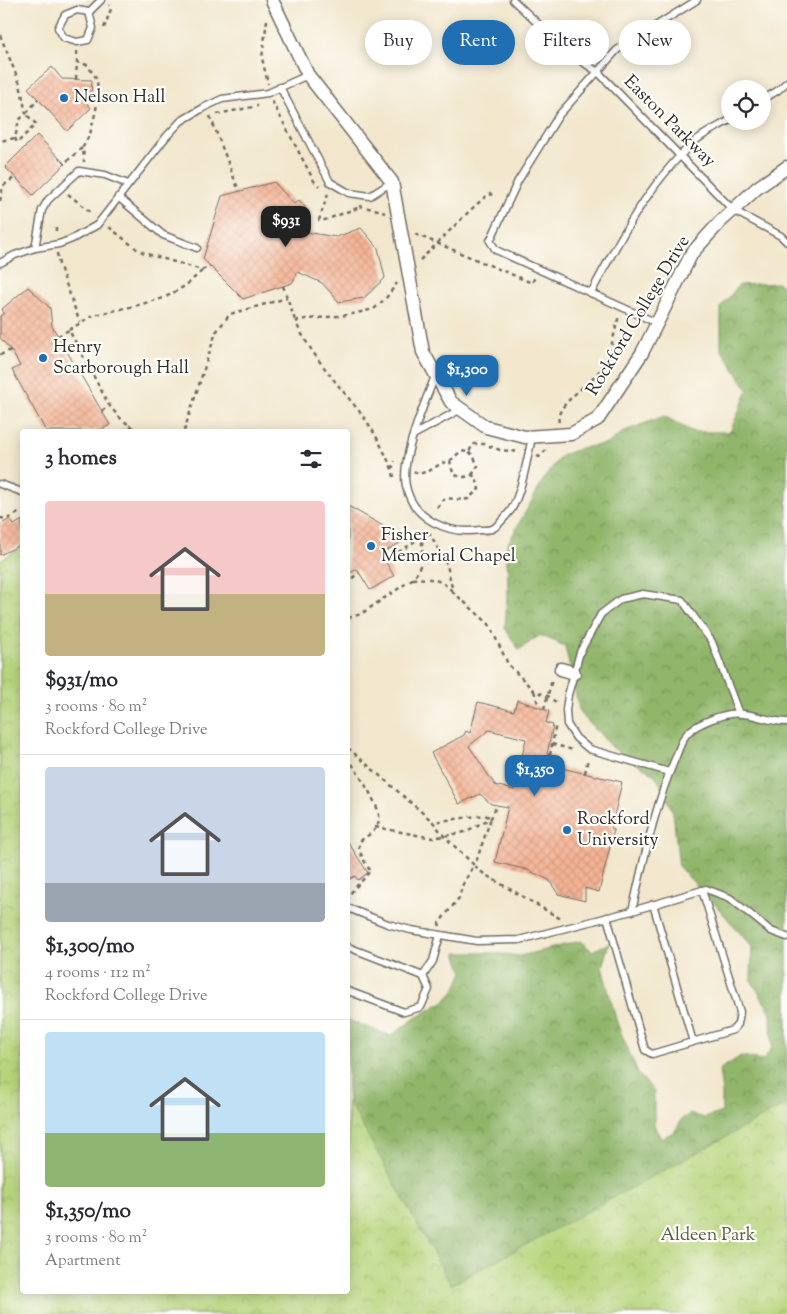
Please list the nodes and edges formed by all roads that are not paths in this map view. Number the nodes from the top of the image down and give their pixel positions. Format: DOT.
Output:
graph roads {
  1 [pos="101,0"];
  2 [pos="272,0"];
  3 [pos="513,0"];
  4 [pos="697,0"];
  5 [pos="89,12"];
  6 [pos="598,72"];
  7 [pos="308,75"];
  8 [pos="787,82"];
  9 [pos="280,88"];
  10 [pos="771,95"];
  11 [pos="721,125"];
  12 [pos="681,156"];
  13 [pos="787,167"];
  14 [pos="392,182"];
  15 [pos="128,184"];
  16 [pos="118,197"];
  17 [pos="733,210"];
  18 [pos="787,242"];
  19 [pos="35,248"];
  20 [pos="197,248"];
  21 [pos="0,263"];
  22 [pos="591,293"];
  23 [pos="657,323"];
  24 [pos="435,374"];
  25 [pos="461,409"];
  26 [pos="415,434"];
  27 [pos="532,437"];
  28 [pos="0,484"];
  29 [pos="20,491"];
  30 [pos="561,669"];
  31 [pos="574,673"];
  32 [pos="739,714"];
  33 [pos="787,722"];
  34 [pos="669,772"];
  35 [pos="702,890"];
  36 [pos="653,904"];
  37 [pos="350,907"];
  38 [pos="632,911"];
  39 [pos="608,917"];
  40 [pos="440,935"];
  41 [pos="787,937"];
  42 [pos="350,948"];
  43 [pos="423,976"];
  44 [pos="350,992"];
  45 [pos="693,1042"];
  1 -- 5 [label="lane"];
  2 -- 7 [label="street, Rockford College Drive"];
  3 -- 6 [label="lane, Easton Parkway"];
  4 -- 6 [label="lane"];
  5 -- 5 [label="lane"];
  6 -- 12 [label="lane, Easton Parkway"];
  6 -- 22 [label="lane"];
  7 -- 9 [label="lane"];
  7 -- 14 [label="street, Rockford College Drive"];
  8 -- 10 [label="lane"];
  9 -- 14 [label="lane"];
  9 -- 15 [label="lane"];
  11 -- 12 [label="lane"];
  12 -- 17 [label="lane, Easton Parkway"];
  12 -- 22 [label="lane"];
  13 -- 17 [label="street, Rockford College Drive"];
  14 -- 24 [label="street, Rockford College Drive"];
  15 -- 16 [label="lane"];
  15 -- 19 [label="lane"];
  16 -- 19 [label="lane"];
  16 -- 20 [label="lane"];
  17 -- 18 [label="lane, Easton Parkway"];
  17 -- 23 [label="street, Rockford College Drive"];
  19 -- 21 [label="lane"];
  22 -- 23 [label="lane"];
  23 -- 27 [label="street, Rockford College Drive"];
  24 -- 25 [label="street, Rockford College Drive"];
  24 -- 26 [label="lane"];
  25 -- 26 [label="lane"];
  25 -- 27 [label="street, Rockford College Drive"];
  26 -- 27 [label="lane"];
  28 -- 29 [label="lane"];
  30 -- 31 [label="street"];
  31 -- 32 [label="lane"];
  31 -- 34 [label="lane"];
  32 -- 33 [label="lane"];
  32 -- 34 [label="lane"];
  34 -- 38 [label="lane"];
  35 -- 36 [label="lane"];
  35 -- 41 [label="lane"];
  35 -- 45 [label="lane"];
  36 -- 38 [label="lane"];
  36 -- 45 [label="lane"];
  37 -- 40 [label="lane"];
  38 -- 39 [label="lane"];
  39 -- 40 [label="lane"];
  39 -- 45 [label="lane"];
  40 -- 43 [label="lane"];
  42 -- 43 [label="lane"];
  43 -- 44 [label="lane"];
}
